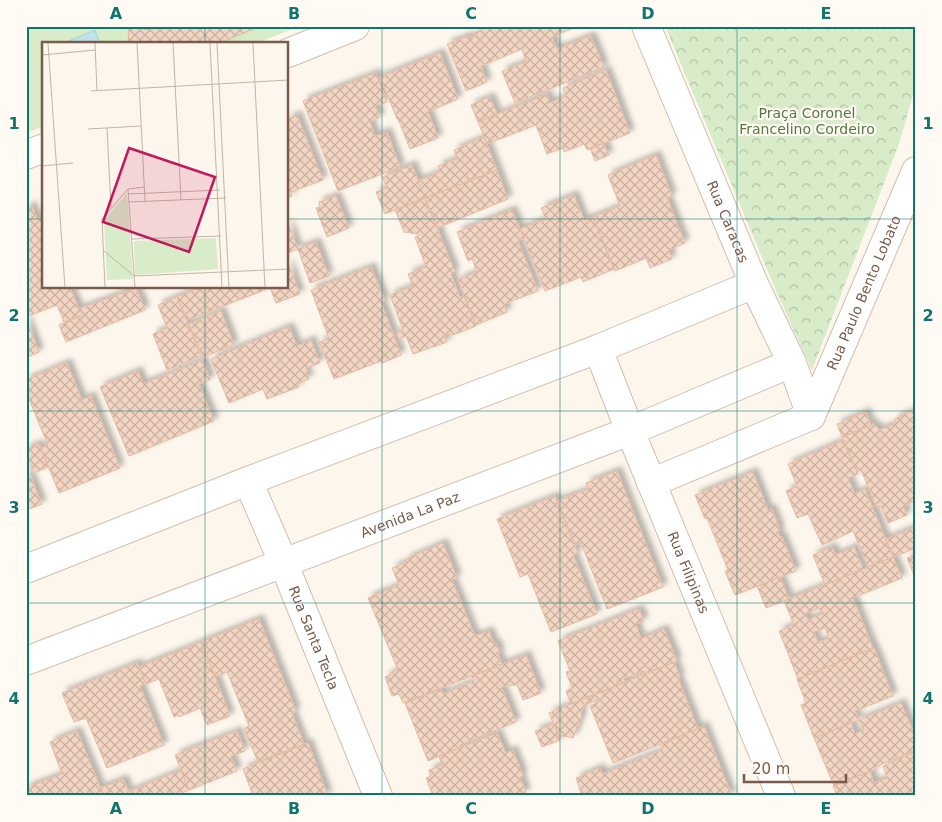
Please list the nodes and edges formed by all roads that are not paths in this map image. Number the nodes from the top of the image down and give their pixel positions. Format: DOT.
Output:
graph roads {
  1 [pos="356,26"];
  2 [pos="646,26"];
  3 [pos="289,53"];
  4 [pos="42,149"];
  5 [pos="26,155"];
  6 [pos="916,171"];
  7 [pos="754,284"];
  8 [pos="598,349"];
  9 [pos="792,363"];
  10 [pos="811,416"];
  11 [pos="630,431"];
  12 [pos="248,481"];
  13 [pos="651,483"];
  14 [pos="283,562"];
  15 [pos="26,569"];
  16 [pos="26,661"];
  17 [pos="378,796"];
  18 [pos="781,796"];
  1 -- 3 [label="street"];
  2 -- 7 [label="street, Rua Caracas"];
  4 -- 5 [label="street"];
  6 -- 10 [label="street, Rua Paulo Bento Lobato"];
  7 -- 8 [label="street"];
  7 -- 9 [label="street, Rua Caracas"];
  8 -- 11 [label="street, Rua Filipinas"];
  8 -- 12 [label="street"];
  9 -- 10 [label="street, Rua Caracas"];
  9 -- 11 [label="street, Avenida La Paz"];
  10 -- 13 [label="street"];
  11 -- 13 [label="street, Rua Filipinas"];
  11 -- 14 [label="street, Avenida La Paz"];
  12 -- 14 [label="street, Rua Santa Tecla"];
  12 -- 15 [label="street"];
  13 -- 18 [label="street, Rua Filipinas"];
  14 -- 16 [label="street, Avenida La Paz"];
  14 -- 17 [label="street, Rua Santa Tecla"];
}
